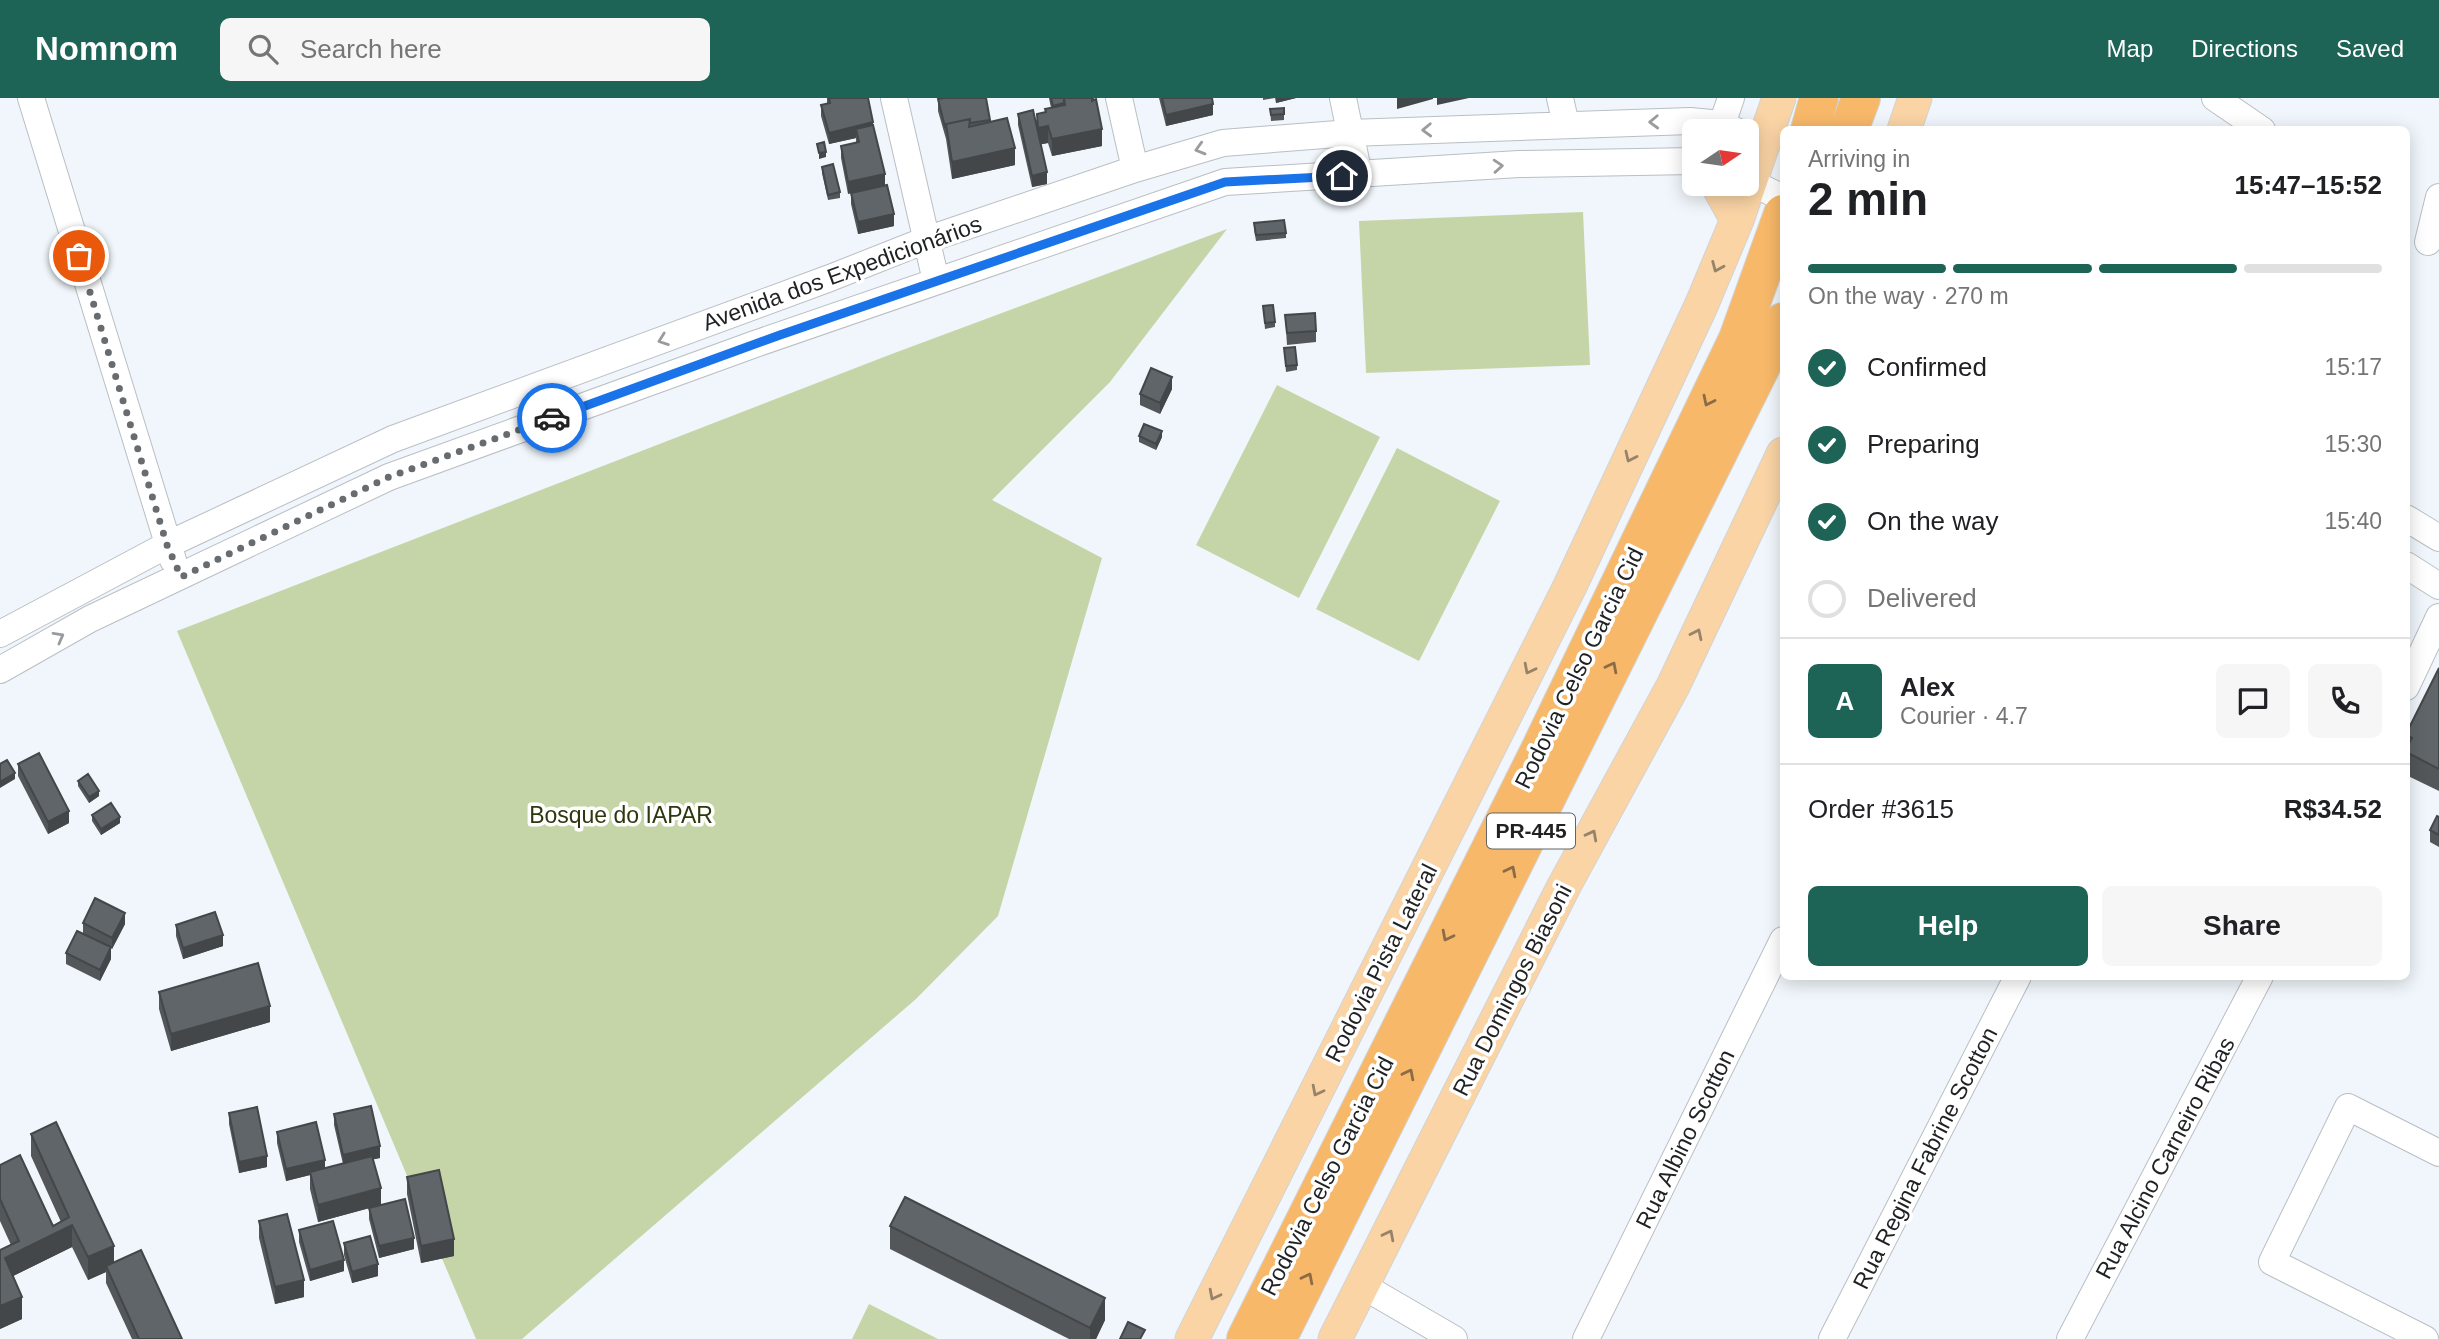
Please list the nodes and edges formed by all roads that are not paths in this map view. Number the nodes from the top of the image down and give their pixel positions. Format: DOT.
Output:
graph roads {
  1 [pos="32,98"];
  2 [pos="894,98"];
  3 [pos="1119,98"];
  4 [pos="1343,98"];
  5 [pos="1560,98"];
  6 [pos="1731,98"];
  7 [pos="1779,98"];
  8 [pos="1819,98"];
  9 [pos="1861,98"];
  10 [pos="1915,98"];
  11 [pos="2215,98"];
  12 [pos="1741,119"];
  13 [pos="1682,121"];
  14 [pos="1566,125"];
  15 [pos="1759,126"];
  16 [pos="1811,126"];
  17 [pos="1850,126"];
  18 [pos="1905,126"];
  19 [pos="2256,126"];
  20 [pos="1350,134"];
  21 [pos="1682,161"];
  22 [pos="1135,169"];
  23 [pos="1359,175"];
  24 [pos="1759,186"];
  25 [pos="1724,196"];
  26 [pos="1744,196"];
  27 [pos="1780,197"];
  28 [pos="2439,197"];
  29 [pos="1737,220"];
  30 [pos="1780,222"];
  31 [pos="2410,230"];
  32 [pos="926,240"];
  33 [pos="2434,245"];
  34 [pos="936,281"];
  35 [pos="1780,328"];
  36 [pos="1780,460"];
  37 [pos="2410,520"];
  38 [pos="2439,538"];
  39 [pos="167,545"];
  40 [pos="2410,568"];
  41 [pos="181,577"];
  42 [pos="2439,586"];
  43 [pos="2439,617"];
  44 [pos="0,634"];
  45 [pos="0,670"];
  46 [pos="2410,679"];
  47 [pos="1780,946"];
  48 [pos="2016,980"];
  49 [pos="2258,980"];
  50 [pos="2439,1153"];
  51 [pos="1363,1286"];
  52 [pos="1192,1339"];
  53 [pos="1246,1339"];
  54 [pos="1277,1339"];
  55 [pos="1335,1339"];
  56 [pos="1454,1339"];
  57 [pos="1586,1339"];
  58 [pos="1832,1339"];
  59 [pos="2070,1339"];
  60 [pos="2425,1339"];
  1 -- 39 [label="street"];
  2 -- 32 [label="street"];
  3 -- 22 [label="street"];
  4 -- 20 [label="street"];
  5 -- 14 [label="street"];
  6 -- 12 [label="street"];
  7 -- 15 [label="main road"];
  8 -- 16 [label="highway"];
  9 -- 17 [label="highway"];
  10 -- 18 [label="main road"];
  11 -- 19 [label="street"];
  13 -- 14 [label="street, Avenida dos Expedicionários, one-way"];
  14 -- 20 [label="street, Avenida dos Expedicionários, one-way"];
  20 -- 22 [label="street, Avenida dos Expedicionários, one-way"];
  20 -- 23 [label="street"];
  23 -- 21 [label="street, Avenida dos Expedicionários, one-way"];
  22 -- 32 [label="street, Avenida dos Expedicionários"];
  23 -- 34 [label="street, Avenida dos Expedicionários"];
  24 -- 27 [label="street"];
  25 -- 29 [label="main road"];
  26 -- 29 [label="main road"];
  28 -- 33 [label="street"];
  29 -- 52 [label="main road, Rodovia Pista Lateral / PR-445, one-way"];
  30 -- 53 [label="highway, Rodovia Celso Garcia Cid / PR-445, one-way"];
  31 -- 33 [label="street"];
  32 -- 34 [label="street"];
  32 -- 39 [label="street, Avenida dos Expedicionários, one-way"];
  34 -- 41 [label="street, Avenida dos Expedicionários"];
  54 -- 35 [label="highway, Rodovia Celso Garcia Cid / PR-445, one-way"];
  51 -- 36 [label="main road, Rua Domingos Biasoni, one-way"];
  37 -- 38 [label="street"];
  39 -- 41 [label="street"];
  39 -- 44 [label="street, Avenida dos Expedicionários"];
  40 -- 42 [label="street"];
  45 -- 41 [label="street, Avenida dos Expedicionários, one-way"];
  43 -- 46 [label="street"];
  47 -- 57 [label="street, Rua Albino Scotton"];
  48 -- 58 [label="street, Rua Regina Fabrine Scotton"];
  49 -- 59 [label="street, Rua Alcino Carneiro Ribas"];
  50 -- 60 [label="street"];
  51 -- 55 [label="main road, Rua Domingos Biasoni"];
  51 -- 56 [label="street"];
}
